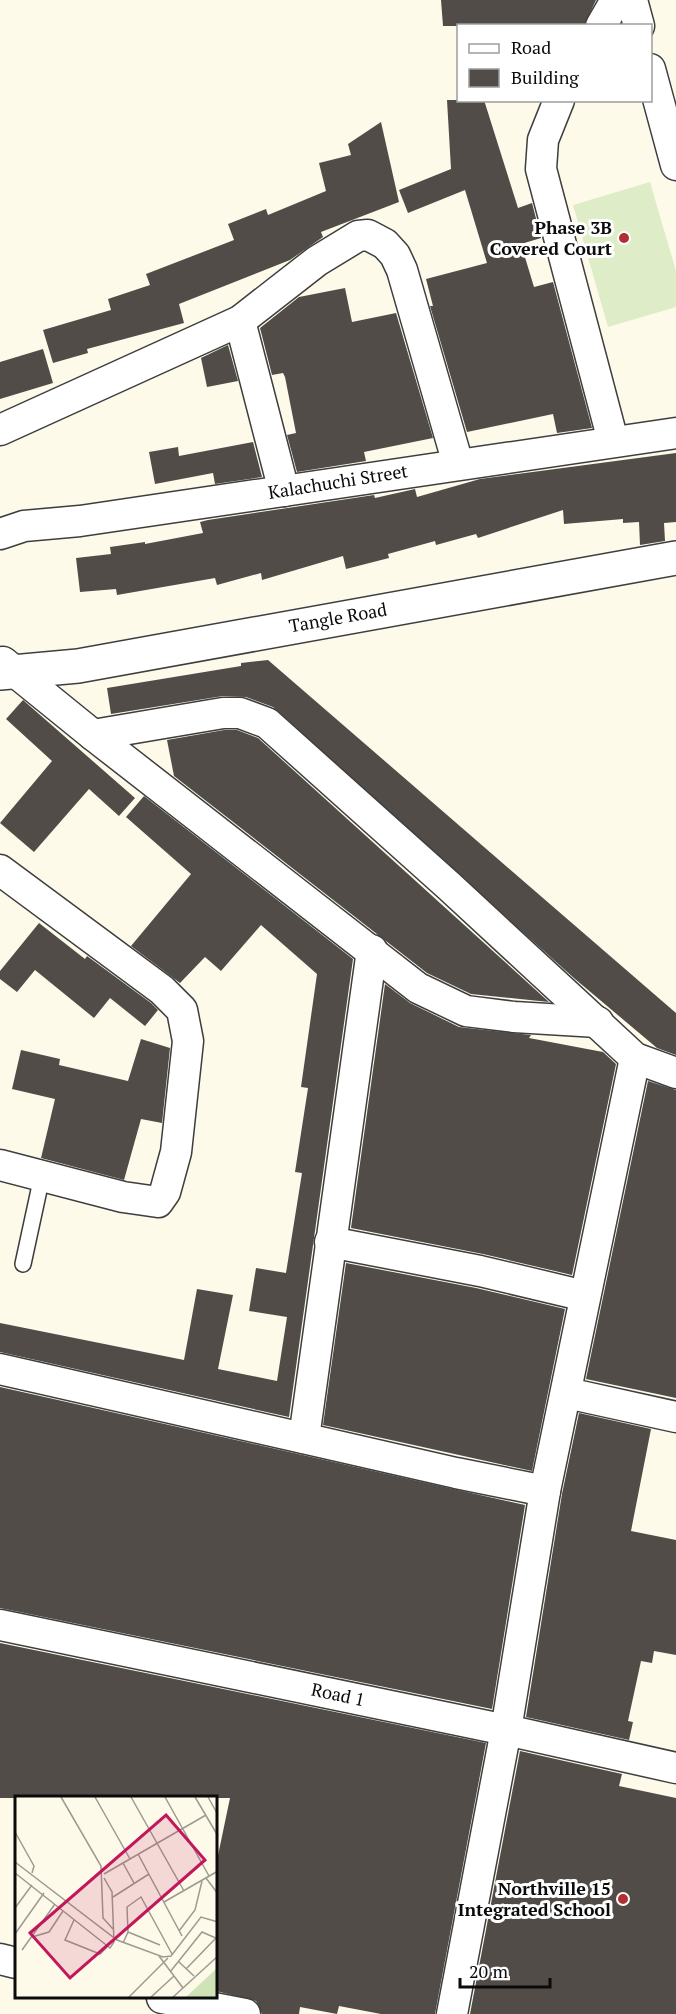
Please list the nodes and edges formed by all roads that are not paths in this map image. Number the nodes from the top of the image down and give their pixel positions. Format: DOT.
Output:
graph roads {
  1 [pos="616,0"];
  2 [pos="632,0"];
  3 [pos="602,24"];
  4 [pos="638,24"];
  5 [pos="652,73"];
  6 [pos="559,102"];
  7 [pos="676,165"];
  8 [pos="240,321"];
  9 [pos="0,430"];
  10 [pos="676,433"];
  11 [pos="613,441"];
  12 [pos="458,464"];
  13 [pos="284,491"];
  14 [pos="0,534"];
  15 [pos="676,558"];
  16 [pos="5,668"];
  17 [pos="93,735"];
  18 [pos="0,870"];
  19 [pos="372,950"];
  20 [pos="598,1022"];
  21 [pos="635,1058"];
  22 [pos="676,1073"];
  23 [pos="0,1165"];
  24 [pos="42,1176"];
  25 [pos="330,1242"];
  26 [pos="23,1264"];
  27 [pos="585,1296"];
  28 [pos="0,1369"];
  29 [pos="567,1393"];
  30 [pos="676,1417"];
  31 [pos="304,1438"];
  32 [pos="545,1491"];
  33 [pos="0,1625"];
  34 [pos="506,1730"];
  35 [pos="676,1768"];
  36 [pos="0,1959"];
  37 [pos="15,1963"];
  38 [pos="167,1999"];
  39 [pos="245,2014"];
  40 [pos="452,2014"];
  1 -- 3 [label="street"];
  2 -- 4 [label="street"];
  5 -- 7 [label="street"];
  6 -- 11 [label="street"];
  8 -- 9 [label="street"];
  8 -- 12 [label="street"];
  8 -- 13 [label="street"];
  10 -- 11 [label="street, Kalachuchi Street"];
  11 -- 12 [label="street, Kalachuchi Street"];
  12 -- 13 [label="street, Kalachuchi Street"];
  13 -- 14 [label="street, Kalachuchi Street"];
  15 -- 16 [label="street, Tangle Road"];
  16 -- 17 [label="street"];
  17 -- 19 [label="street"];
  17 -- 20 [label="street"];
  18 -- 24 [label="street"];
  19 -- 20 [label="street"];
  19 -- 25 [label="street"];
  20 -- 21 [label="street"];
  21 -- 22 [label="street"];
  21 -- 27 [label="street"];
  23 -- 24 [label="street"];
  24 -- 26 [label="lane"];
  25 -- 27 [label="street"];
  25 -- 31 [label="street"];
  27 -- 29 [label="street"];
  28 -- 31 [label="street"];
  29 -- 30 [label="street"];
  29 -- 32 [label="street"];
  31 -- 32 [label="street"];
  32 -- 34 [label="street"];
  33 -- 34 [label="street, Road 1"];
  34 -- 35 [label="street, Road 1"];
  34 -- 40 [label="street"];
  36 -- 37 [label="street"];
  38 -- 39 [label="street"];
}
